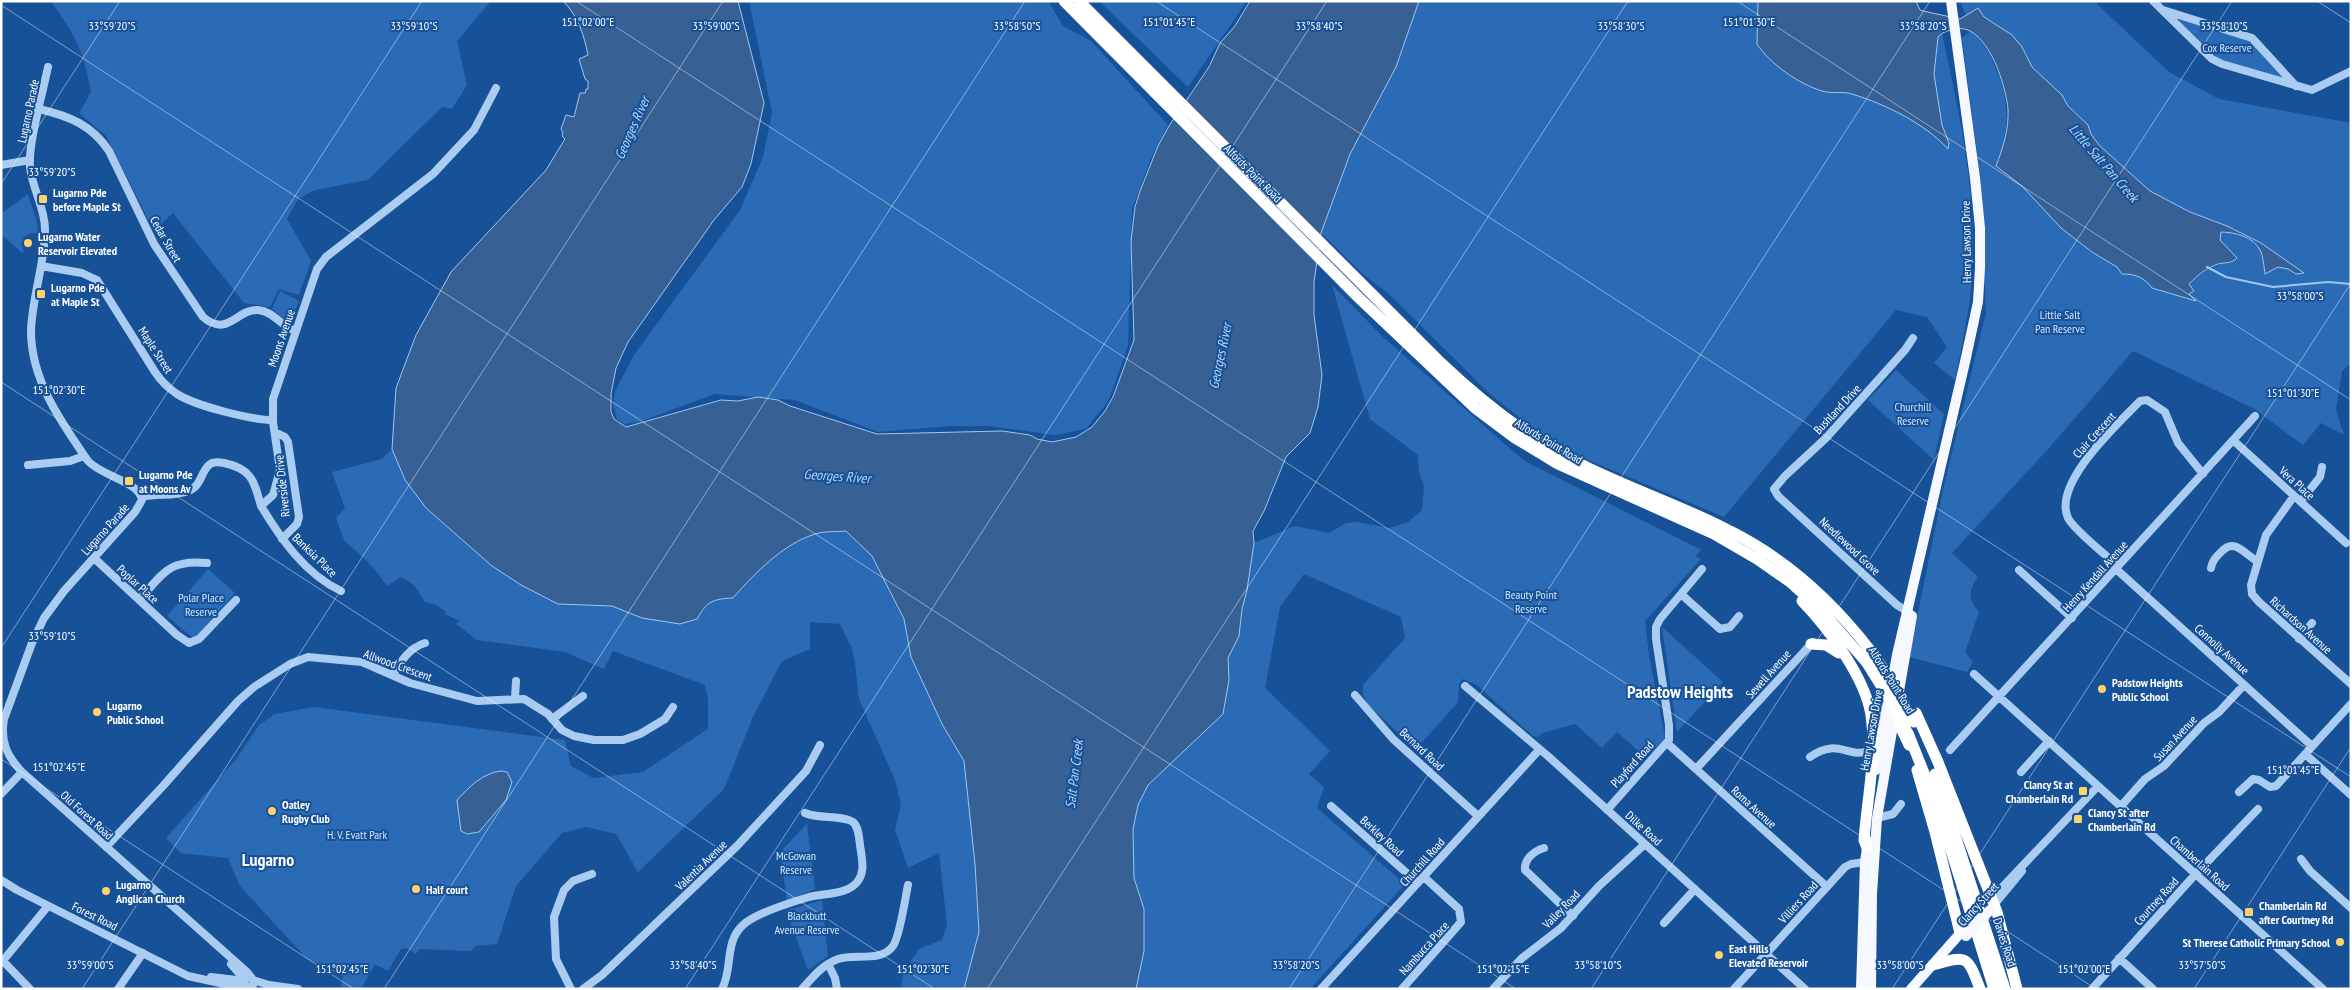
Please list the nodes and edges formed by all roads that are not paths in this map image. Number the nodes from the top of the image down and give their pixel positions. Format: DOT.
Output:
graph roads {
  1 [pos="1064,1"];
  2 [pos="1079,1"];
  3 [pos="2152,1"];
  4 [pos="1951,2"];
  5 [pos="2162,10"];
  6 [pos="1102,34"];
  7 [pos="48,66"];
  8 [pos="2351,71"];
  9 [pos="2297,87"];
  10 [pos="496,88"];
  11 [pos="39,109"];
  12 [pos="30,160"];
  13 [pos="1,165"];
  14 [pos="41,266"];
  15 [pos="1363,294"];
  16 [pos="295,331"];
  17 [pos="1913,338"];
  18 [pos="2255,416"];
  19 [pos="273,420"];
  20 [pos="275,432"];
  21 [pos="2234,441"];
  22 [pos="84,456"];
  23 [pos="28,465"];
  24 [pos="2322,467"];
  25 [pos="2203,474"];
  26 [pos="1775,491"];
  27 [pos="142,497"];
  28 [pos="2298,499"];
  29 [pos="261,506"];
  30 [pos="282,539"];
  31 [pos="1723,539"];
  32 [pos="2346,542"];
  33 [pos="94,558"];
  34 [pos="2257,561"];
  35 [pos="207,563"];
  36 [pos="2117,568"];
  37 [pos="2211,568"];
  38 [pos="1702,569"];
  39 [pos="2020,570"];
  40 [pos="341,591"];
  41 [pos="1682,594"];
  42 [pos="139,600"];
  43 [pos="236,600"];
  44 [pos="1910,613"];
  45 [pos="1740,616"];
  46 [pos="2072,618"];
  47 [pos="2312,623"];
  48 [pos="2299,639"];
  49 [pos="1814,642"];
  50 [pos="426,643"];
  51 [pos="1851,668"];
  52 [pos="1974,674"];
  53 [pos="393,675"];
  54 [pos="516,681"];
  55 [pos="2244,684"];
  56 [pos="2351,684"];
  57 [pos="1465,686"];
  58 [pos="1890,690"];
  59 [pos="1355,694"];
  60 [pos="583,696"];
  61 [pos="2000,697"];
  62 [pos="515,698"];
  63 [pos="2351,704"];
  64 [pos="673,707"];
  65 [pos="552,719"];
  66 [pos="2,729"];
  67 [pos="2,741"];
  68 [pos="2049,741"];
  69 [pos="1667,743"];
  70 [pos="1911,744"];
  71 [pos="820,745"];
  72 [pos="2312,746"];
  73 [pos="1872,747"];
  74 [pos="1539,750"];
  75 [pos="1950,750"];
  76 [pos="2305,754"];
  77 [pos="1810,757"];
  78 [pos="1696,769"];
  79 [pos="22,772"];
  80 [pos="2020,772"];
  81 [pos="2098,786"];
  82 [pos="2239,792"];
  83 [pos="1,794"];
  84 [pos="2351,795"];
  85 [pos="1901,804"];
  86 [pos="1331,806"];
  87 [pos="2121,806"];
  88 [pos="2258,809"];
  89 [pos="1607,810"];
  90 [pos="805,812"];
  91 [pos="1478,816"];
  92 [pos="1877,818"];
  93 [pos="1645,844"];
  94 [pos="106,847"];
  95 [pos="1544,848"];
  96 [pos="1871,849"];
  97 [pos="2301,859"];
  98 [pos="1865,862"];
  99 [pos="592,874"];
  100 [pos="2196,874"];
  101 [pos="1424,877"];
  102 [pos="1,880"];
  103 [pos="1418,883"];
  104 [pos="908,886"];
  105 [pos="1827,887"];
  106 [pos="152,888"];
  107 [pos="1695,889"];
  108 [pos="1985,905"];
  109 [pos="48,906"];
  110 [pos="2351,908"];
  111 [pos="1573,916"];
  112 [pos="1664,924"];
  113 [pos="1963,933"];
  114 [pos="143,953"];
  115 [pos="1766,954"];
  116 [pos="2119,958"];
  117 [pos="2,962"];
  118 [pos="828,964"];
  119 [pos="1934,965"];
  120 [pos="236,968"];
  121 [pos="180,970"];
  122 [pos="233,979"];
  123 [pos="203,980"];
  124 [pos="249,982"];
  125 [pos="277,988"];
  126 [pos="30,989"];
  127 [pos="118,989"];
  128 [pos="201,989"];
  129 [pos="262,989"];
  130 [pos="298,989"];
  131 [pos="571,989"];
  132 [pos="583,989"];
  133 [pos="722,989"];
  134 [pos="802,989"];
  135 [pos="837,989"];
  136 [pos="1321,989"];
  137 [pos="1402,989"];
  138 [pos="1493,989"];
  139 [pos="1734,989"];
  140 [pos="1805,989"];
  141 [pos="1860,989"];
  142 [pos="1871,989"];
  143 [pos="1911,989"];
  144 [pos="1980,989"];
  145 [pos="1994,989"];
  146 [pos="2005,989"];
  147 [pos="2017,989"];
  148 [pos="2092,989"];
  149 [pos="2153,989"];
  150 [pos="2322,989"];
  1 -- 6 [label="highway, Alfords Point Road"];
  2 -- 6 [label="highway, Alfords Point Road"];
  3 -- 5 [label="street"];
  4 -- 44 [label="main road, Henry Lawson Drive"];
  5 -- 9 [label="street"];
  5 -- 9 [label="street"];
  6 -- 15 [label="highway, Alfords Point Road"];
  7 -- 11 [label="street, Lugarno Parade"];
  8 -- 9 [label="street"];
  10 -- 16 [label="street, Moons Avenue"];
  11 -- 12 [label="street, Lugarno Parade"];
  11 -- 16 [label="street, Cedar Street"];
  12 -- 13 [label="street, Lugarno Parade"];
  12 -- 14 [label="street, Lugarno Parade"];
  14 -- 19 [label="street, Maple Street"];
  14 -- 22 [label="street, Lugarno Parade"];
  15 -- 31 [label="highway, Alfords Point Road"];
  15 -- 108 [label="highway, Alfords Point Road, bridge"];
  16 -- 19 [label="street, Moons Avenue"];
  17 -- 26 [label="street, Bushland Drive"];
  18 -- 21 [label="street, Henry Kendall Avenue"];
  19 -- 20 [label="street, Moons Avenue"];
  20 -- 29 [label="street, Moons Avenue"];
  20 -- 30 [label="street, Riverside Drive"];
  21 -- 25 [label="street, Henry Kendall Avenue"];
  21 -- 28 [label="street, Vera Place"];
  22 -- 23 [label="street"];
  22 -- 27 [label="street, Lugarno Parade"];
  24 -- 28 [label="street, Richardson Avenue"];
  25 -- 36 [label="street, Henry Kendall Avenue"];
  25 -- 36 [label="street, Clair Crescent"];
  26 -- 44 [label="street, Needlewood Grove"];
  27 -- 29 [label="street"];
  27 -- 33 [label="street, Lugarno Parade"];
  28 -- 32 [label="street, Vera Place"];
  28 -- 34 [label="street, Richardson Avenue"];
  29 -- 30 [label="street, Banksia Place"];
  30 -- 40 [label="street, Banksia Place"];
  31 -- 51 [label="highway"];
  31 -- 70 [label="highway, Alfords Point Road, bridge"];
  33 -- 42 [label="street, Poplar Place"];
  33 -- 66 [label="street, Lugarno Parade"];
  34 -- 37 [label="street"];
  34 -- 48 [label="street, Richardson Avenue"];
  35 -- 42 [label="street"];
  36 -- 46 [label="street, Henry Kendall Avenue"];
  36 -- 55 [label="street, Connolly Avenue"];
  38 -- 41 [label="street, Playford Road"];
  39 -- 46 [label="street"];
  41 -- 45 [label="street"];
  41 -- 69 [label="street, Playford Road"];
  42 -- 43 [label="street, Poplar Place"];
  44 -- 58 [label="main road, Henry Lawson Drive"];
  44 -- 92 [label="main road, Henry Lawson Drive"];
  46 -- 61 [label="street, Henry Kendall Avenue"];
  47 -- 48 [label="street"];
  48 -- 56 [label="street, Richardson Avenue"];
  49 -- 51 [label="highway"];
  49 -- 78 [label="street, Sewell Avenue"];
  50 -- 53 [label="street"];
  51 -- 73 [label="highway"];
  52 -- 61 [label="street, Chamberlain Road"];
  53 -- 62 [label="street, Allwood Crescent"];
  53 -- 94 [label="street, Allwood Crescent"];
  54 -- 62 [label="street"];
  55 -- 72 [label="street, Connolly Avenue"];
  55 -- 87 [label="street, Susan Avenue"];
  57 -- 74 [label="street, Dilke Road"];
  58 -- 73 [label="street"];
  58 -- 96 [label="main road, Henry Lawson Drive"];
  59 -- 91 [label="street, Bernard Road"];
  60 -- 65 [label="street"];
  61 -- 68 [label="street, Chamberlain Road"];
  61 -- 75 [label="street, Henry Kendall Avenue"];
  62 -- 65 [label="street, Allwood Crescent"];
  63 -- 72 [label="street"];
  64 -- 65 [label="street, Allwood Crescent"];
  66 -- 67 [label="street, Old Forest Road"];
  67 -- 79 [label="street, Old Forest Road"];
  68 -- 80 [label="street"];
  68 -- 81 [label="street, Chamberlain Road"];
  69 -- 78 [label="street, Roma Avenue"];
  69 -- 89 [label="street, Playford Road"];
  70 -- 108 [label="highway, Alfords Point Road"];
  70 -- 113 [label="highway"];
  71 -- 132 [label="street, Valentia Avenue"];
  72 -- 76 [label="street"];
  73 -- 77 [label="street"];
  73 -- 96 [label="highway"];
  74 -- 89 [label="street, Dilke Road"];
  74 -- 91 [label="street, Churchill Road"];
  76 -- 82 [label="street"];
  76 -- 84 [label="street"];
  78 -- 105 [label="street, Roma Avenue"];
  79 -- 83 [label="street"];
  79 -- 94 [label="street, Old Forest Road"];
  81 -- 87 [label="street, Chamberlain Road"];
  81 -- 108 [label="street, Clancy Street"];
  85 -- 92 [label="street"];
  86 -- 103 [label="street, Berkley Road"];
  87 -- 100 [label="street, Chamberlain Road"];
  88 -- 100 [label="street, Courtney Road"];
  89 -- 93 [label="street, Dilke Road"];
  90 -- 133 [label="street"];
  91 -- 101 [label="street, Churchill Road"];
  92 -- 96 [label="main road, Henry Lawson Drive"];
  93 -- 107 [label="street, Dilke Road"];
  93 -- 111 [label="street, Valley Road"];
  94 -- 106 [label="street, Old Forest Road"];
  95 -- 111 [label="street"];
  96 -- 98 [label="main road, Henry Lawson Drive"];
  96 -- 142 [label="main road, Henry Lawson Drive"];
  97 -- 110 [label="street"];
  98 -- 105 [label="street, Villiers Road"];
  98 -- 141 [label="main road, Henry Lawson Drive"];
  99 -- 131 [label="street"];
  100 -- 116 [label="street, Courtney Road"];
  100 -- 150 [label="street, Chamberlain Road"];
  101 -- 103 [label="street, Churchill Road"];
  101 -- 137 [label="street, Nambucca Place"];
  102 -- 109 [label="street, Forest Road"];
  103 -- 136 [label="street, Churchill Road"];
  104 -- 118 [label="street"];
  105 -- 115 [label="street, Villiers Road"];
  106 -- 120 [label="street, Old Forest Road"];
  106 -- 124 [label="street, Old Forest Road"];
  107 -- 112 [label="street"];
  107 -- 115 [label="street, Dilke Road"];
  108 -- 113 [label="main road, Clancy Street"];
  108 -- 145 [label="highway, Davies Road"];
  108 -- 146 [label="highway, Davies Road"];
  108 -- 147 [label="highway"];
  109 -- 114 [label="street, Forest Road"];
  109 -- 117 [label="street"];
  111 -- 138 [label="street, Valley Road"];
  113 -- 119 [label="main road, Clancy Street"];
  114 -- 121 [label="street, Forest Road"];
  114 -- 127 [label="street"];
  115 -- 139 [label="street, Villiers Road"];
  115 -- 140 [label="street, Dilke Road"];
  116 -- 148 [label="street, Courtney Road"];
  116 -- 149 [label="street"];
  117 -- 126 [label="street"];
  118 -- 134 [label="street"];
  118 -- 135 [label="street"];
  119 -- 143 [label="main road, Clancy Street"];
  119 -- 144 [label="highway"];
  120 -- 122 [label="street"];
  120 -- 124 [label="street, Old Forest Road"];
  121 -- 122 [label="street, Forest Road"];
  121 -- 123 [label="street, Forest Road"];
  122 -- 124 [label="street, Forest Road"];
  123 -- 124 [label="street, Forest Road"];
  123 -- 128 [label="street"];
  124 -- 125 [label="street, Forest Road"];
  124 -- 129 [label="street, Forest Road"];
  125 -- 130 [label="street, Forest Road"];
}
